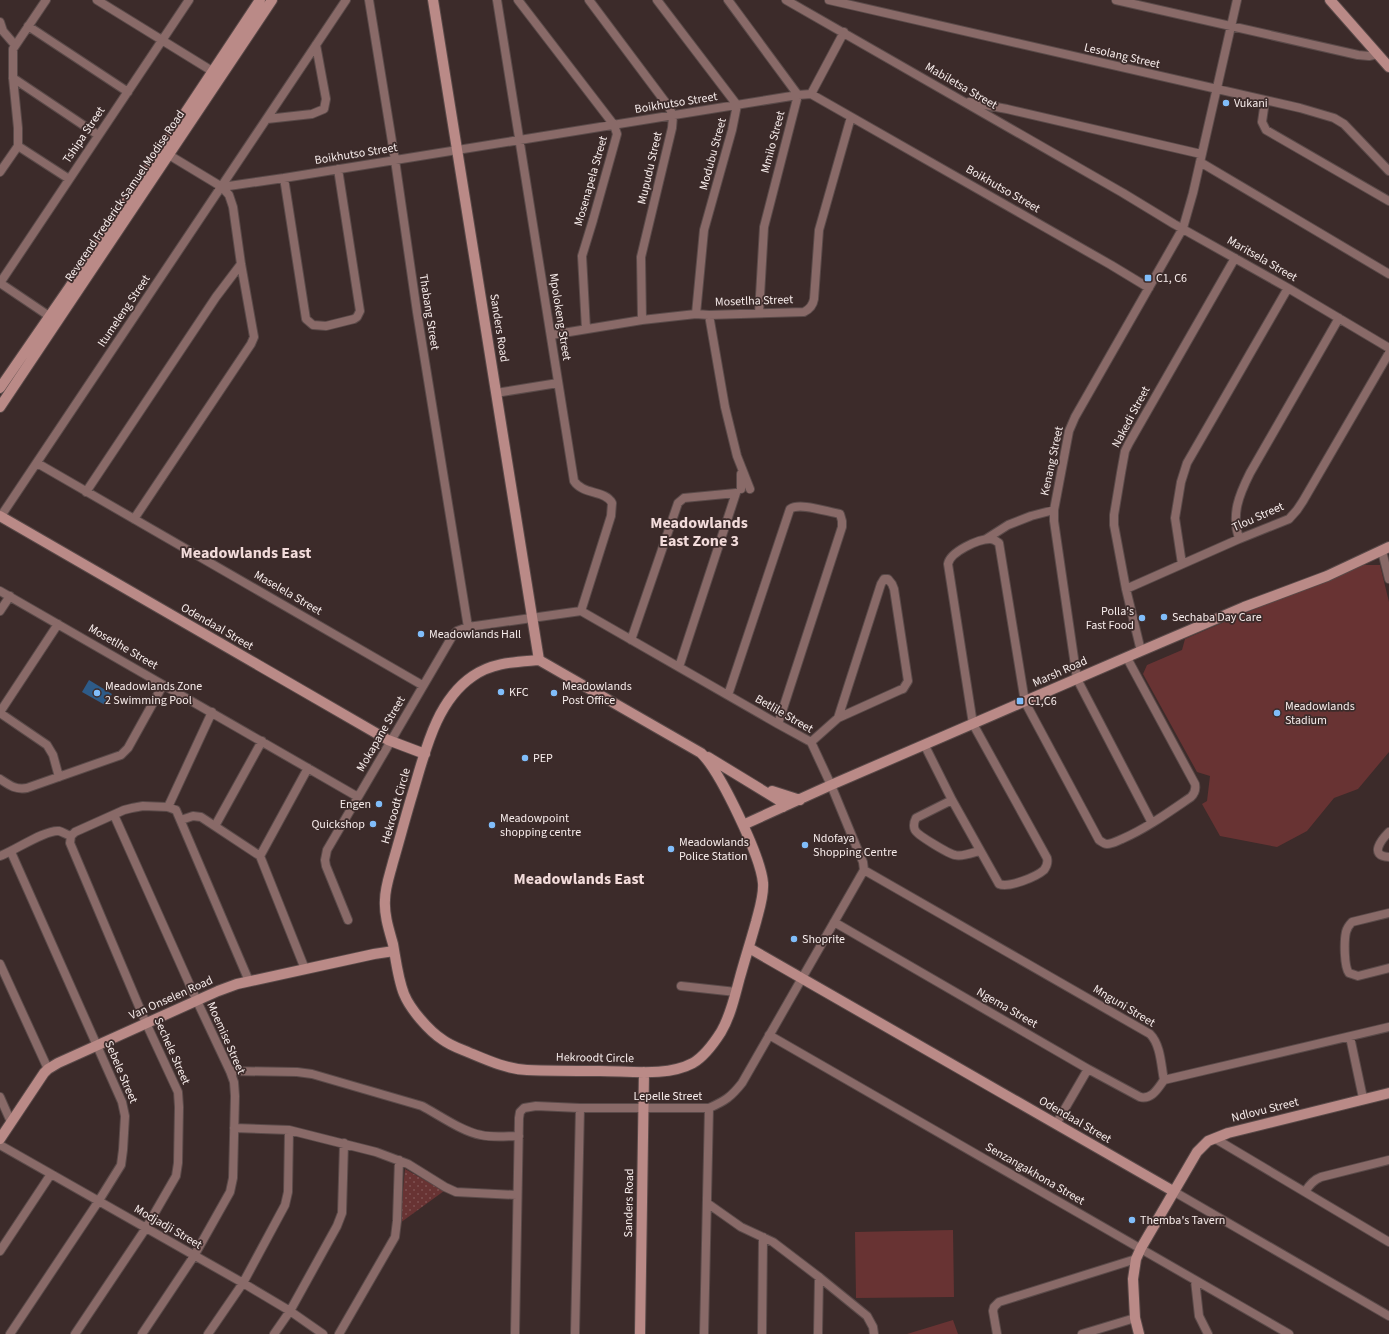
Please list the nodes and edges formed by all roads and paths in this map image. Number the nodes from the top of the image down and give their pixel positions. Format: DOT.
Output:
graph roads {
  1 [pos="46,0"];
  2 [pos="97,0"];
  3 [pos="189,0"];
  4 [pos="260,0"];
  5 [pos="272,0"];
  6 [pos="346,0"];
  7 [pos="369,0"];
  8 [pos="434,0"];
  9 [pos="497,0"];
  10 [pos="518,0"];
  11 [pos="589,0"];
  12 [pos="657,0"];
  13 [pos="728,0"];
  14 [pos="786,0"];
  15 [pos="829,0"];
  16 [pos="1116,0"];
  17 [pos="1237,0"];
  18 [pos="1330,0"];
  19 [pos="109,3"];
  20 [pos="797,3"];
  21 [pos="0,22"];
  22 [pos="28,26"];
  23 [pos="1231,27"];
  24 [pos="844,32"];
  25 [pos="162,41"];
  26 [pos="16,44"];
  27 [pos="316,45"];
  28 [pos="1378,54"];
  29 [pos="1389,67"];
  30 [pos="212,71"];
  31 [pos="13,78"];
  32 [pos="1216,90"];
  33 [pos="128,92"];
  34 [pos="811,94"];
  35 [pos="798,95"];
  36 [pos="1265,101"];
  37 [pos="964,102"];
  38 [pos="736,105"];
  39 [pos="672,116"];
  40 [pos="851,117"];
  41 [pos="267,119"];
  42 [pos="614,125"];
  43 [pos="98,135"];
  44 [pos="520,140"];
  45 [pos="18,146"];
  46 [pos="457,150"];
  47 [pos="169,155"];
  48 [pos="1201,158"];
  49 [pos="395,160"];
  50 [pos="338,169"];
  51 [pos="1389,171"];
  52 [pos="0,172"];
  53 [pos="284,178"];
  54 [pos="69,179"];
  55 [pos="222,186"];
  56 [pos="1123,193"];
  57 [pos="1389,201"];
  58 [pos="1183,228"];
  59 [pos="1235,258"];
  60 [pos="241,264"];
  61 [pos="1389,274"];
  62 [pos="0,283"];
  63 [pos="1149,288"];
  64 [pos="1288,288"];
  65 [pos="759,313"];
  66 [pos="696,314"];
  67 [pos="709,315"];
  68 [pos="49,316"];
  69 [pos="1339,318"];
  70 [pos="642,320"];
  71 [pos="586,329"];
  72 [pos="551,335"];
  73 [pos="1389,348"];
  74 [pos="1389,353"];
  75 [pos="558,383"];
  76 [pos="0,388"];
  77 [pos="496,393"];
  78 [pos="0,407"];
  79 [pos="37,463"];
  80 [pos="742,490"];
  81 [pos="86,492"];
  82 [pos="1054,510"];
  83 [pos="1,516"];
  84 [pos="134,519"];
  85 [pos="1239,539"];
  86 [pos="985,540"];
  87 [pos="1386,549"];
  88 [pos="1182,564"];
  89 [pos="1389,579"];
  90 [pos="1126,589"];
  91 [pos="0,591"];
  92 [pos="10,596"];
  93 [pos="0,611"];
  94 [pos="581,611"];
  95 [pos="532,619"];
  96 [pos="58,624"];
  97 [pos="468,627"];
  98 [pos="631,640"];
  99 [pos="1141,651"];
  100 [pos="1127,658"];
  101 [pos="539,660"];
  102 [pos="679,668"];
  103 [pos="1076,679"];
  104 [pos="163,685"];
  105 [pos="422,685"];
  106 [pos="728,696"];
  107 [pos="1025,702"];
  108 [pos="0,712"];
  109 [pos="212,712"];
  110 [pos="838,718"];
  111 [pos="778,724"];
  112 [pos="973,724"];
  113 [pos="262,741"];
  114 [pos="391,742"];
  115 [pos="811,742"];
  116 [pos="925,746"];
  117 [pos="701,753"];
  118 [pos="425,754"];
  119 [pos="308,768"];
  120 [pos="59,777"];
  121 [pos="0,779"];
  122 [pos="831,786"];
  123 [pos="758,788"];
  124 [pos="358,798"];
  125 [pos="800,800"];
  126 [pos="952,800"];
  127 [pos="168,807"];
  128 [pos="783,807"];
  129 [pos="114,815"];
  130 [pos="181,820"];
  131 [pos="1152,823"];
  132 [pos="743,825"];
  133 [pos="216,826"];
  134 [pos="1389,832"];
  135 [pos="71,836"];
  136 [pos="979,851"];
  137 [pos="11,852"];
  138 [pos="0,856"];
  139 [pos="260,856"];
  140 [pos="1389,857"];
  141 [pos="864,870"];
  142 [pos="1389,913"];
  143 [pos="348,920"];
  144 [pos="834,922"];
  145 [pos="749,948"];
  146 [pos="394,952"];
  147 [pos="0,964"];
  148 [pos="1389,968"];
  149 [pos="305,969"];
  150 [pos="802,978"];
  151 [pos="248,981"];
  152 [pos="681,986"];
  153 [pos="736,992"];
  154 [pos="197,1001"];
  155 [pos="146,1023"];
  156 [pos="1389,1027"];
  157 [pos="769,1035"];
  158 [pos="1350,1037"];
  159 [pos="97,1045"];
  160 [pos="48,1069"];
  161 [pos="1088,1069"];
  162 [pos="230,1071"];
  163 [pos="644,1072"];
  164 [pos="1164,1080"];
  165 [pos="1389,1093"];
  166 [pos="0,1097"];
  167 [pos="1363,1098"];
  168 [pos="580,1108"];
  169 [pos="643,1108"];
  170 [pos="709,1108"];
  171 [pos="11,1122"];
  172 [pos="1056,1124"];
  173 [pos="234,1128"];
  174 [pos="289,1130"];
  175 [pos="519,1136"];
  176 [pos="1214,1138"];
  177 [pos="0,1139"];
  178 [pos="344,1143"];
  179 [pos="0,1145"];
  180 [pos="399,1160"];
  181 [pos="1389,1160"];
  182 [pos="51,1174"];
  183 [pos="1173,1191"];
  184 [pos="1305,1192"];
  185 [pos="517,1195"];
  186 [pos="98,1202"];
  187 [pos="707,1203"];
  188 [pos="146,1228"];
  189 [pos="763,1237"];
  190 [pos="1389,1242"];
  191 [pos="1141,1248"];
  192 [pos="0,1251"];
  193 [pos="194,1256"];
  194 [pos="1136,1260"];
  195 [pos="819,1277"];
  196 [pos="1195,1280"];
  197 [pos="243,1283"];
  198 [pos="290,1310"];
  199 [pos="1389,1316"];
  200 [pos="1135,1318"];
  201 [pos="10,1334"];
  202 [pos="76,1334"];
  203 [pos="142,1334"];
  204 [pos="208,1334"];
  205 [pos="274,1334"];
  206 [pos="323,1334"];
  207 [pos="339,1334"];
  208 [pos="515,1334"];
  209 [pos="575,1334"];
  210 [pos="640,1334"];
  211 [pos="704,1334"];
  212 [pos="762,1334"];
  213 [pos="818,1334"];
  214 [pos="874,1334"];
  215 [pos="997,1334"];
  216 [pos="1082,1334"];
  217 [pos="1139,1334"];
  218 [pos="1208,1334"];
  219 [pos="1290,1334"];
  1 -- 22 [label="street"];
  2 -- 19 [label="street"];
  3 -- 25 [label="street, Tshipa Street"];
  4 -- 30 [label="street, Reverend Frederick Samuel Modise Road"];
  5 -- 47 [label="street, Reverend Frederick Samuel Modise Road"];
  6 -- 27 [label="street, Itumeleng Street"];
  7 -- 49 [label="street, Thabang Street"];
  8 -- 46 [label="street, Sanders Road"];
  9 -- 44 [label="street, Mpolokeng Street"];
  10 -- 42 [label="street, Mosenapela Street"];
  11 -- 39 [label="street"];
  12 -- 38 [label="street, Modubu Street"];
  13 -- 35 [label="street"];
  14 -- 20 [label="street, Mabiletsa Street"];
  15 -- 32 [label="street, Lesolang Street"];
  16 -- 23 [label="street"];
  17 -- 23 [label="street, Kenang Street"];
  18 -- 28 [label="street"];
  19 -- 25 [label="street"];
  20 -- 24 [label="street, Mabiletsa Street"];
  21 -- 26 [label="street"];
  22 -- 26 [label="street"];
  22 -- 33 [label="street"];
  23 -- 28 [label="street"];
  23 -- 32 [label="street, Kenang Street"];
  24 -- 34 [label="street"];
  24 -- 37 [label="street, Mabiletsa Street"];
  25 -- 30 [label="street"];
  25 -- 33 [label="street, Tshipa Street"];
  26 -- 31 [label="street"];
  27 -- 41 [label="street, Itumeleng Street"];
  27 -- 41 [label="street"];
  28 -- 29 [label="street"];
  30 -- 68 [label="street, Reverend Frederick Samuel Modise Road"];
  31 -- 43 [label="street"];
  31 -- 45 [label="street"];
  32 -- 36 [label="street, Lesolang Street"];
  32 -- 48 [label="street, Kenang Street"];
  33 -- 43 [label="street, Tshipa Street"];
  34 -- 35 [label="street, Boikhutso Street"];
  34 -- 40 [label="street, Boikhutso Street"];
  35 -- 38 [label="street, Boikhutso Street"];
  35 -- 65 [label="street, Mmilo Street"];
  36 -- 51 [label="street, Lesolang Street"];
  36 -- 57 [label="street"];
  37 -- 48 [label="street"];
  37 -- 56 [label="street, Mabiletsa Street"];
  38 -- 39 [label="street, Boikhutso Street"];
  38 -- 66 [label="street, Modubu Street"];
  39 -- 42 [label="street, Boikhutso Street"];
  39 -- 70 [label="street, Mupudu Street"];
  40 -- 63 [label="street, Boikhutso Street"];
  40 -- 65 [label="street, Mosetlha Street"];
  41 -- 55 [label="street, Itumeleng Street"];
  42 -- 44 [label="street, Boikhutso Street"];
  42 -- 71 [label="street, Mosenapela Street"];
  43 -- 54 [label="street, Tshipa Street"];
  44 -- 46 [label="street, Boikhutso Street"];
  44 -- 72 [label="street, Mpolokeng Street"];
  45 -- 52 [label="street"];
  45 -- 54 [label="street"];
  46 -- 49 [label="street, Boikhutso Street"];
  46 -- 77 [label="street, Sanders Road"];
  47 -- 55 [label="street"];
  47 -- 78 [label="street, Reverend Frederick Samuel Modise Road"];
  48 -- 58 [label="street, Kenang Street"];
  48 -- 61 [label="street"];
  49 -- 50 [label="street, Boikhutso Street"];
  49 -- 97 [label="street, Thabang Street"];
  50 -- 53 [label="street, Boikhutso Street"];
  50 -- 53 [label="street"];
  53 -- 55 [label="street, Boikhutso Street"];
  54 -- 62 [label="street, Tshipa Street"];
  55 -- 60 [label="street"];
  55 -- 79 [label="street, Itumeleng Street"];
  56 -- 58 [label="street, Maritsela Street"];
  58 -- 59 [label="street, Maritsela Street"];
  58 -- 63 [label="street, Kenang Street"];
  59 -- 64 [label="street, Maritsela Street"];
  59 -- 90 [label="street, Nakedi Street"];
  60 -- 81 [label="street"];
  60 -- 84 [label="street"];
  62 -- 68 [label="street"];
  63 -- 82 [label="street, Kenang Street"];
  64 -- 69 [label="street, Maritsela Street"];
  64 -- 88 [label="street"];
  65 -- 67 [label="street, Mosetlha Street"];
  66 -- 67 [label="street, Mosetlha Street"];
  66 -- 70 [label="street, Mosetlha Street"];
  67 -- 80 [label="street"];
  68 -- 76 [label="street, Reverend Frederick Samuel Modise Road"];
  69 -- 73 [label="street, Maritsela Street"];
  69 -- 85 [label="street"];
  70 -- 71 [label="street, Mosetlha Street"];
  71 -- 72 [label="street, Mosetlha Street"];
  72 -- 75 [label="street, Mpolokeng Street"];
  74 -- 85 [label="street, Tlou Street"];
  75 -- 77 [label="street"];
  75 -- 94 [label="street, Mpolokeng Street"];
  77 -- 95 [label="street, Sanders Road"];
  79 -- 81 [label="street, Maselela Street"];
  79 -- 83 [label="street, Itumeleng Street"];
  80 -- 98 [label="street"];
  80 -- 102 [label="street"];
  81 -- 84 [label="street, Maselela Street"];
  82 -- 86 [label="street"];
  82 -- 103 [label="street, Kenang Street"];
  83 -- 114 [label="street, Odendaal Street"];
  84 -- 105 [label="street, Maselela Street"];
  85 -- 88 [label="street, Tlou Street"];
  86 -- 107 [label="street"];
  86 -- 112 [label="street"];
  87 -- 89 [label="street"];
  87 -- 99 [label="street, Marsh Road"];
  88 -- 90 [label="street, Tlou Street"];
  90 -- 99 [label="street, Nakedi Street"];
  91 -- 92 [label="street, Mosetlhe Street"];
  92 -- 93 [label="street"];
  92 -- 96 [label="street, Mosetlhe Street"];
  94 -- 95 [label="street"];
  94 -- 98 [label="street, Betlile Street"];
  95 -- 97 [label="street, Mokapane Street"];
  95 -- 101 [label="street, Sanders Road"];
  96 -- 104 [label="street, Mosetlhe Street"];
  96 -- 108 [label="street"];
  97 -- 105 [label="street, Mokapane Street"];
  98 -- 102 [label="street, Betlile Street"];
  99 -- 100 [label="street, Marsh Road"];
  100 -- 103 [label="street, Marsh Road"];
  100 -- 131 [label="street"];
  101 -- 117 [label="street, Hekroodt Circle"];
  101 -- 118 [label="street, Hekroodt Circle"];
  102 -- 106 [label="street, Betlile Street"];
  103 -- 107 [label="street, Marsh Road"];
  103 -- 131 [label="street, Kenang Street"];
  104 -- 109 [label="street, Mosetlhe Street"];
  104 -- 120 [label="street"];
  105 -- 114 [label="street, Mokapane Street"];
  106 -- 111 [label="street, Betlile Street"];
  106 -- 111 [label="street"];
  107 -- 112 [label="street, Marsh Road"];
  107 -- 131 [label="street"];
  108 -- 120 [label="street"];
  109 -- 113 [label="street, Mosetlhe Street"];
  109 -- 127 [label="street"];
  110 -- 110 [label="street"];
  110 -- 115 [label="street"];
  111 -- 115 [label="street, Betlile Street"];
  112 -- 116 [label="street, Marsh Road"];
  112 -- 136 [label="street"];
  113 -- 119 [label="street, Mosetlhe Street"];
  113 -- 133 [label="street"];
  114 -- 118 [label="street, Odendaal Street"];
  114 -- 124 [label="street, Mokapane Street"];
  115 -- 122 [label="street, Betlile Street"];
  116 -- 122 [label="street, Marsh Road"];
  116 -- 126 [label="street"];
  117 -- 123 [label="street"];
  117 -- 132 [label="street, Hekroodt Circle"];
  118 -- 146 [label="street, Hekroodt Circle"];
  119 -- 124 [label="street, Mosetlhe Street"];
  119 -- 139 [label="street"];
  120 -- 121 [label="street"];
  122 -- 125 [label="street, Marsh Road"];
  122 -- 141 [label="street, Betlile Street"];
  123 -- 125 [label="street"];
  123 -- 128 [label="street"];
  124 -- 143 [label="street, Mokapane Street"];
  125 -- 128 [label="street, Marsh Road"];
  126 -- 136 [label="street"];
  126 -- 136 [label="street"];
  127 -- 129 [label="street"];
  127 -- 130 [label="street"];
  128 -- 132 [label="street, Marsh Road"];
  129 -- 135 [label="street"];
  129 -- 154 [label="street, Moemise Street"];
  130 -- 133 [label="street"];
  130 -- 151 [label="street"];
  132 -- 145 [label="street, Hekroodt Circle"];
  133 -- 139 [label="street"];
  134 -- 140 [label="street"];
  135 -- 137 [label="street"];
  135 -- 155 [label="street, Sechele Street"];
  137 -- 138 [label="street"];
  137 -- 159 [label="street, Sebele Street"];
  139 -- 149 [label="street"];
  141 -- 144 [label="street"];
  141 -- 164 [label="street, Mnguni Street"];
  142 -- 148 [label="street"];
  144 -- 150 [label="street"];
  144 -- 161 [label="street, Ngema Street"];
  145 -- 150 [label="street, Odendaal Street"];
  145 -- 153 [label="street, Hekroodt Circle"];
  146 -- 149 [label="street, Van Onselen Road"];
  146 -- 163 [label="street, Hekroodt Circle"];
  147 -- 160 [label="street"];
  149 -- 151 [label="street, Van Onselen Road"];
  150 -- 157 [label="street, Lepelle Street"];
  150 -- 172 [label="street, Odendaal Street"];
  151 -- 154 [label="street, Van Onselen Road"];
  152 -- 153 [label="street"];
  153 -- 163 [label="street, Hekroodt Circle"];
  154 -- 155 [label="street, Van Onselen Road"];
  154 -- 162 [label="street, Moemise Street"];
  155 -- 159 [label="street, Van Onselen Road"];
  155 -- 188 [label="street, Sechele Street"];
  156 -- 158 [label="street"];
  157 -- 170 [label="street, Lepelle Street"];
  157 -- 191 [label="street, Senzangakhona Street"];
  158 -- 164 [label="street"];
  158 -- 167 [label="street"];
  159 -- 160 [label="street, Van Onselen Road"];
  159 -- 186 [label="street, Sebele Street"];
  160 -- 171 [label="street, Van Onselen Road"];
  161 -- 164 [label="street, Ngema Street"];
  161 -- 172 [label="street"];
  162 -- 173 [label="street, Moemise Street"];
  162 -- 175 [label="street"];
  163 -- 169 [label="street, Sanders Road"];
  165 -- 167 [label="street, Ndlovu Street"];
  166 -- 171 [label="street"];
  167 -- 176 [label="street, Ndlovu Street"];
  168 -- 169 [label="street, Lepelle Street"];
  168 -- 175 [label="street, Lepelle Street"];
  168 -- 209 [label="street"];
  169 -- 170 [label="street, Lepelle Street"];
  169 -- 210 [label="street, Sanders Road"];
  170 -- 187 [label="street"];
  171 -- 177 [label="street, Van Onselen Road"];
  172 -- 183 [label="street, Odendaal Street"];
  173 -- 174 [label="street"];
  173 -- 193 [label="street, Moemise Street"];
  174 -- 178 [label="street"];
  174 -- 197 [label="street"];
  175 -- 185 [label="street"];
  176 -- 183 [label="street, Ndlovu Street"];
  176 -- 184 [label="street"];
  178 -- 180 [label="street"];
  178 -- 198 [label="street"];
  179 -- 182 [label="street, Modjadji Street"];
  180 -- 185 [label="street"];
  180 -- 207 [label="street"];
  181 -- 184 [label="street"];
  182 -- 186 [label="street, Modjadji Street"];
  182 -- 192 [label="street"];
  183 -- 191 [label="street, Ndlovu Street"];
  183 -- 199 [label="street, Odendaal Street"];
  184 -- 190 [label="street"];
  185 -- 208 [label="street"];
  186 -- 188 [label="street, Modjadji Street"];
  186 -- 201 [label="street, Sebele Street"];
  187 -- 189 [label="street"];
  187 -- 211 [label="street"];
  188 -- 193 [label="street, Modjadji Street"];
  188 -- 202 [label="street, Sechele Street"];
  189 -- 195 [label="street"];
  189 -- 212 [label="street"];
  191 -- 194 [label="street, Ndlovu Street"];
  191 -- 196 [label="street, Senzangakhona Street"];
  193 -- 197 [label="street, Modjadji Street"];
  193 -- 203 [label="street, Moemise Street"];
  194 -- 200 [label="street, Ndlovu Street"];
  194 -- 215 [label="street"];
  195 -- 213 [label="street"];
  195 -- 214 [label="street"];
  196 -- 218 [label="street"];
  196 -- 219 [label="street, Senzangakhona Street"];
  197 -- 198 [label="street, Modjadji Street"];
  197 -- 204 [label="street"];
  198 -- 205 [label="street"];
  198 -- 206 [label="street, Modjadji Street"];
  200 -- 216 [label="street"];
  200 -- 217 [label="street, Ndlovu Street"];
}
